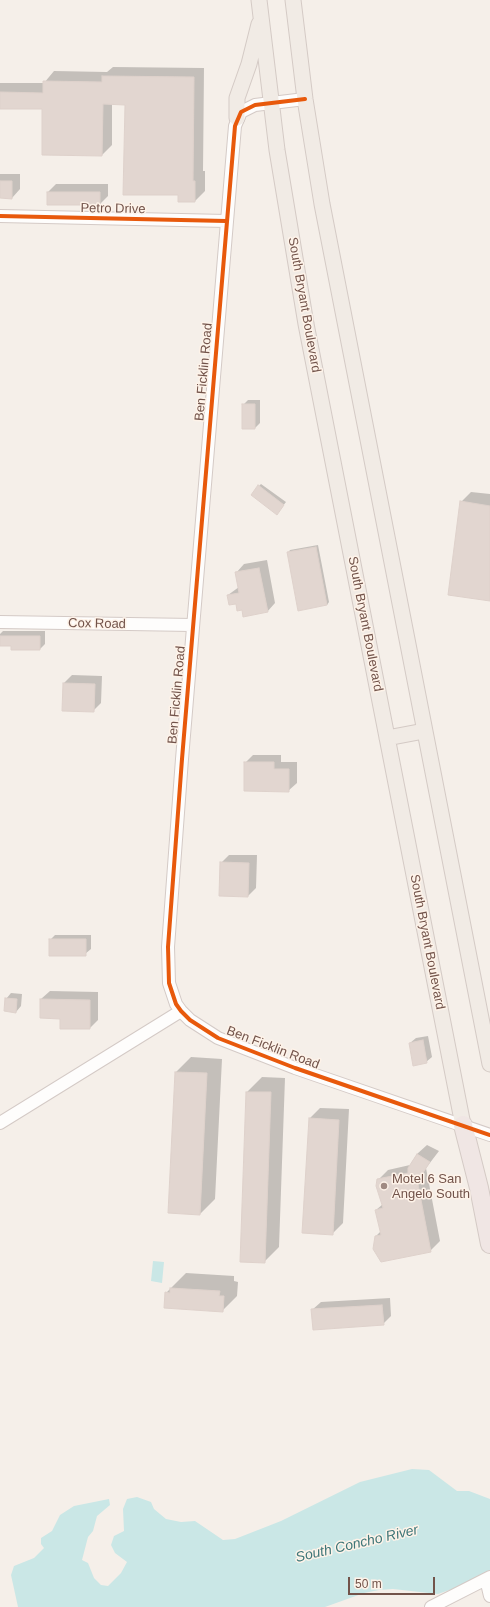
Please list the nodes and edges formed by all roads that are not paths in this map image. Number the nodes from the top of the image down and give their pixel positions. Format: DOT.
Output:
graph roads {
  1 [pos="293,0"];
  2 [pos="260,7"];
  3 [pos="305,99"];
  4 [pos="271,103"];
  5 [pos="237,118"];
  6 [pos="0,216"];
  7 [pos="226,221"];
  8 [pos="0,622"];
  9 [pos="194,625"];
  10 [pos="424,731"];
  11 [pos="387,738"];
  12 [pos="181,1011"];
  13 [pos="490,1064"];
  14 [pos="0,1123"];
  15 [pos="463,1125"];
  16 [pos="490,1134"];
  17 [pos="490,1244"];
  18 [pos="488,1578"];
  19 [pos="490,1596"];
  20 [pos="431,1607"];
  1 -- 3 [label="main road"];
  2 -- 4 [label="main road, South Bryant Boulevard"];
  2 -- 5 [label="main road"];
  3 -- 4 [label="street"];
  3 -- 10 [label="main road"];
  4 -- 5 [label="street"];
  4 -- 11 [label="main road, South Bryant Boulevard"];
  5 -- 7 [label="street, Ben Ficklin Road"];
  6 -- 7 [label="street, Petro Drive"];
  7 -- 9 [label="street, Ben Ficklin Road"];
  8 -- 9 [label="street, Cox Road"];
  9 -- 12 [label="street, Ben Ficklin Road"];
  10 -- 11 [label="main road"];
  10 -- 13 [label="main road"];
  11 -- 15 [label="main road, South Bryant Boulevard"];
  12 -- 14 [label="street"];
  12 -- 15 [label="street, Ben Ficklin Road"];
  15 -- 16 [label="street, Ben Ficklin Road"];
  15 -- 17 [label="highway, South Bryant Boulevard"];
  18 -- 19 [label="street"];
  18 -- 20 [label="street"];
}
